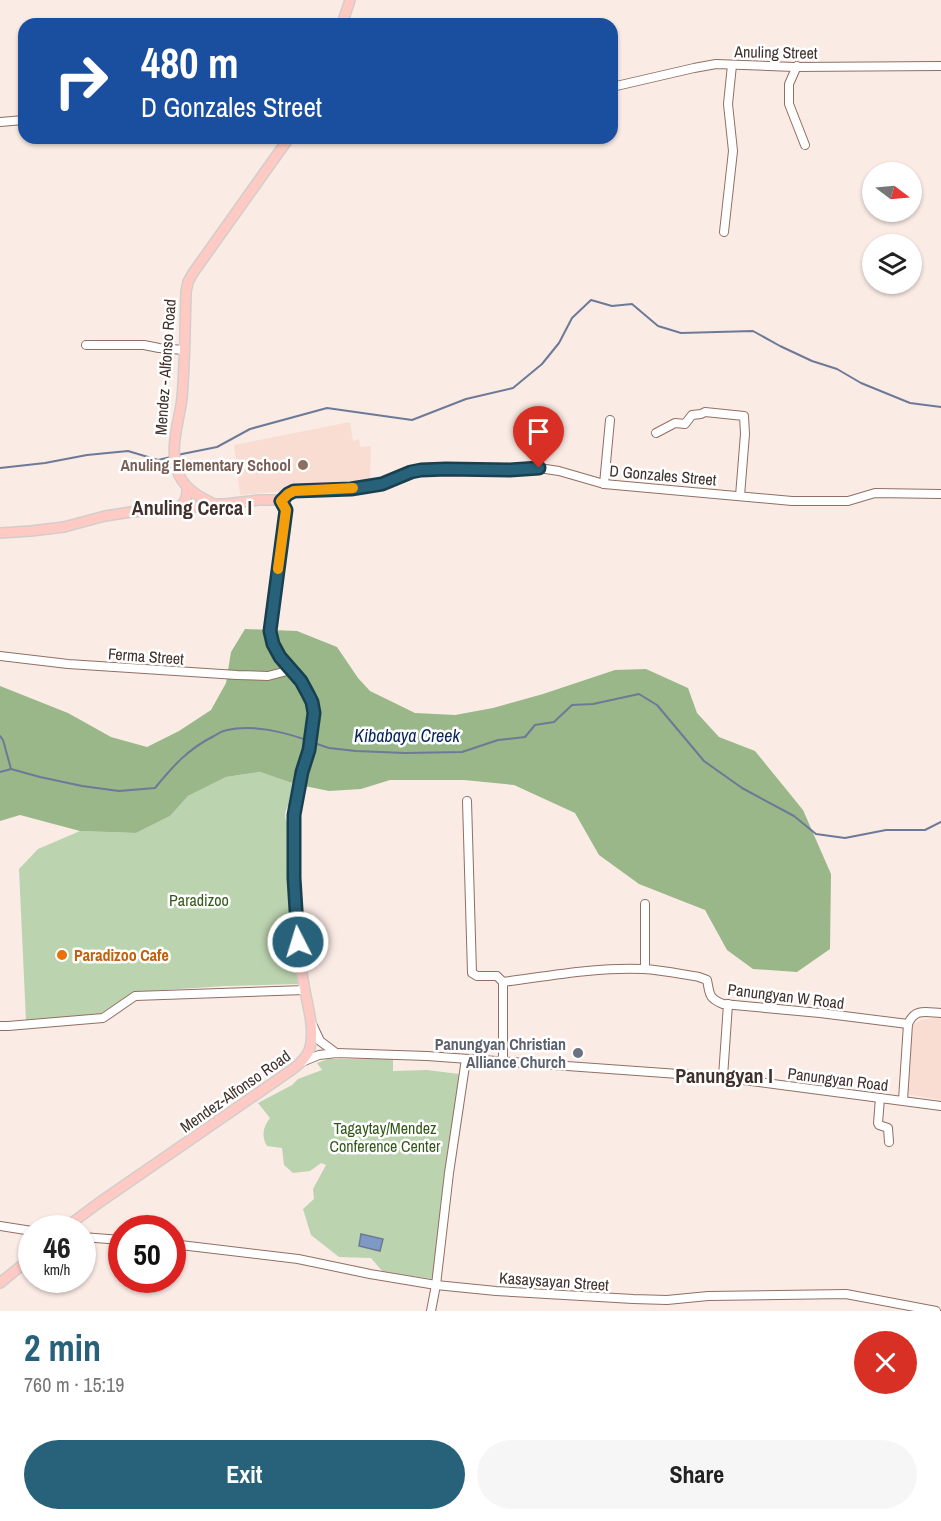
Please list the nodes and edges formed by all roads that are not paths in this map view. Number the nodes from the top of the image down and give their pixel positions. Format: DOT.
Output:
graph roads {
  1 [pos="350,0"];
  2 [pos="344,18"];
  3 [pos="732,65"];
  4 [pos="797,66"];
  5 [pos="941,66"];
  6 [pos="618,86"];
  7 [pos="18,120"];
  8 [pos="0,122"];
  9 [pos="286,144"];
  10 [pos="805,145"];
  11 [pos="724,232"];
  12 [pos="86,345"];
  13 [pos="184,350"];
  14 [pos="610,420"];
  15 [pos="656,433"];
  16 [pos="604,484"];
  17 [pos="187,487"];
  18 [pos="941,494"];
  19 [pos="740,496"];
  20 [pos="281,501"];
  21 [pos="214,504"];
  22 [pos="177,510"];
  23 [pos="0,533"];
  24 [pos="0,656"];
  25 [pos="291,670"];
  26 [pos="467,801"];
  27 [pos="645,904"];
  28 [pos="645,969"];
  29 [pos="503,982"];
  30 [pos="305,990"];
  31 [pos="728,1004"];
  32 [pos="941,1014"];
  33 [pos="311,1023"];
  34 [pos="908,1024"];
  35 [pos="0,1026"];
  36 [pos="337,1053"];
  37 [pos="466,1059"];
  38 [pos="302,1062"];
  39 [pos="503,1062"];
  40 [pos="723,1077"];
  41 [pos="880,1098"];
  42 [pos="903,1100"];
  43 [pos="941,1106"];
  44 [pos="889,1142"];
  45 [pos="82,1215"];
  46 [pos="0,1226"];
  47 [pos="18,1229"];
  48 [pos="186,1246"];
  49 [pos="18,1268"];
  50 [pos="0,1283"];
  51 [pos="436,1285"];
  52 [pos="431,1311"];
  53 [pos="936,1311"];
  1 -- 2 [label="main road"];
  3 -- 4 [label="street, Anuling Street"];
  3 -- 6 [label="street, Anuling Street"];
  3 -- 11 [label="street"];
  4 -- 5 [label="street, Anuling Street"];
  4 -- 10 [label="street"];
  7 -- 8 [label="street"];
  9 -- 13 [label="main road, Mendez - Alfonso Road"];
  12 -- 13 [label="street"];
  13 -- 17 [label="main road, Mendez - Alfonso Road"];
  14 -- 16 [label="street"];
  15 -- 19 [label="street"];
  16 -- 19 [label="street, D Gonzales Street"];
  16 -- 20 [label="street, D Gonzales Street"];
  17 -- 21 [label="main road, Mendez - Alfonso Road"];
  17 -- 22 [label="main road"];
  18 -- 19 [label="street, D Gonzales Street"];
  20 -- 21 [label="main road"];
  20 -- 25 [label="main road, Mendez-Alfonso Road"];
  21 -- 22 [label="main road"];
  22 -- 23 [label="main road"];
  24 -- 25 [label="street, Ferma Street"];
  25 -- 30 [label="main road, Mendez-Alfonso Road"];
  26 -- 29 [label="street"];
  27 -- 28 [label="street"];
  28 -- 29 [label="street, Panungyan W Road"];
  28 -- 31 [label="street, Panungyan W Road"];
  29 -- 39 [label="street"];
  30 -- 33 [label="main road, Mendez-Alfonso Road"];
  30 -- 35 [label="street"];
  31 -- 34 [label="street, Panungyan W Road"];
  31 -- 40 [label="street"];
  32 -- 34 [label="street"];
  33 -- 36 [label="street"];
  33 -- 38 [label="main road, Mendez-Alfonso Road"];
  34 -- 42 [label="street"];
  36 -- 37 [label="street, Panungyan Road"];
  36 -- 38 [label="street, Panungyan Road"];
  37 -- 39 [label="street, Panungyan Road"];
  37 -- 51 [label="street"];
  38 -- 45 [label="main road, Mendez-Alfonso Road"];
  39 -- 40 [label="street, Panungyan Road"];
  40 -- 41 [label="street, Panungyan Road"];
  41 -- 42 [label="street, Panungyan Road"];
  41 -- 44 [label="street"];
  42 -- 43 [label="street, Panungyan Road"];
  46 -- 47 [label="street"];
  48 -- 51 [label="street, Kasaysayan Street"];
  49 -- 50 [label="main road"];
  51 -- 52 [label="street"];
  51 -- 53 [label="street, Kasaysayan Street"];
}
